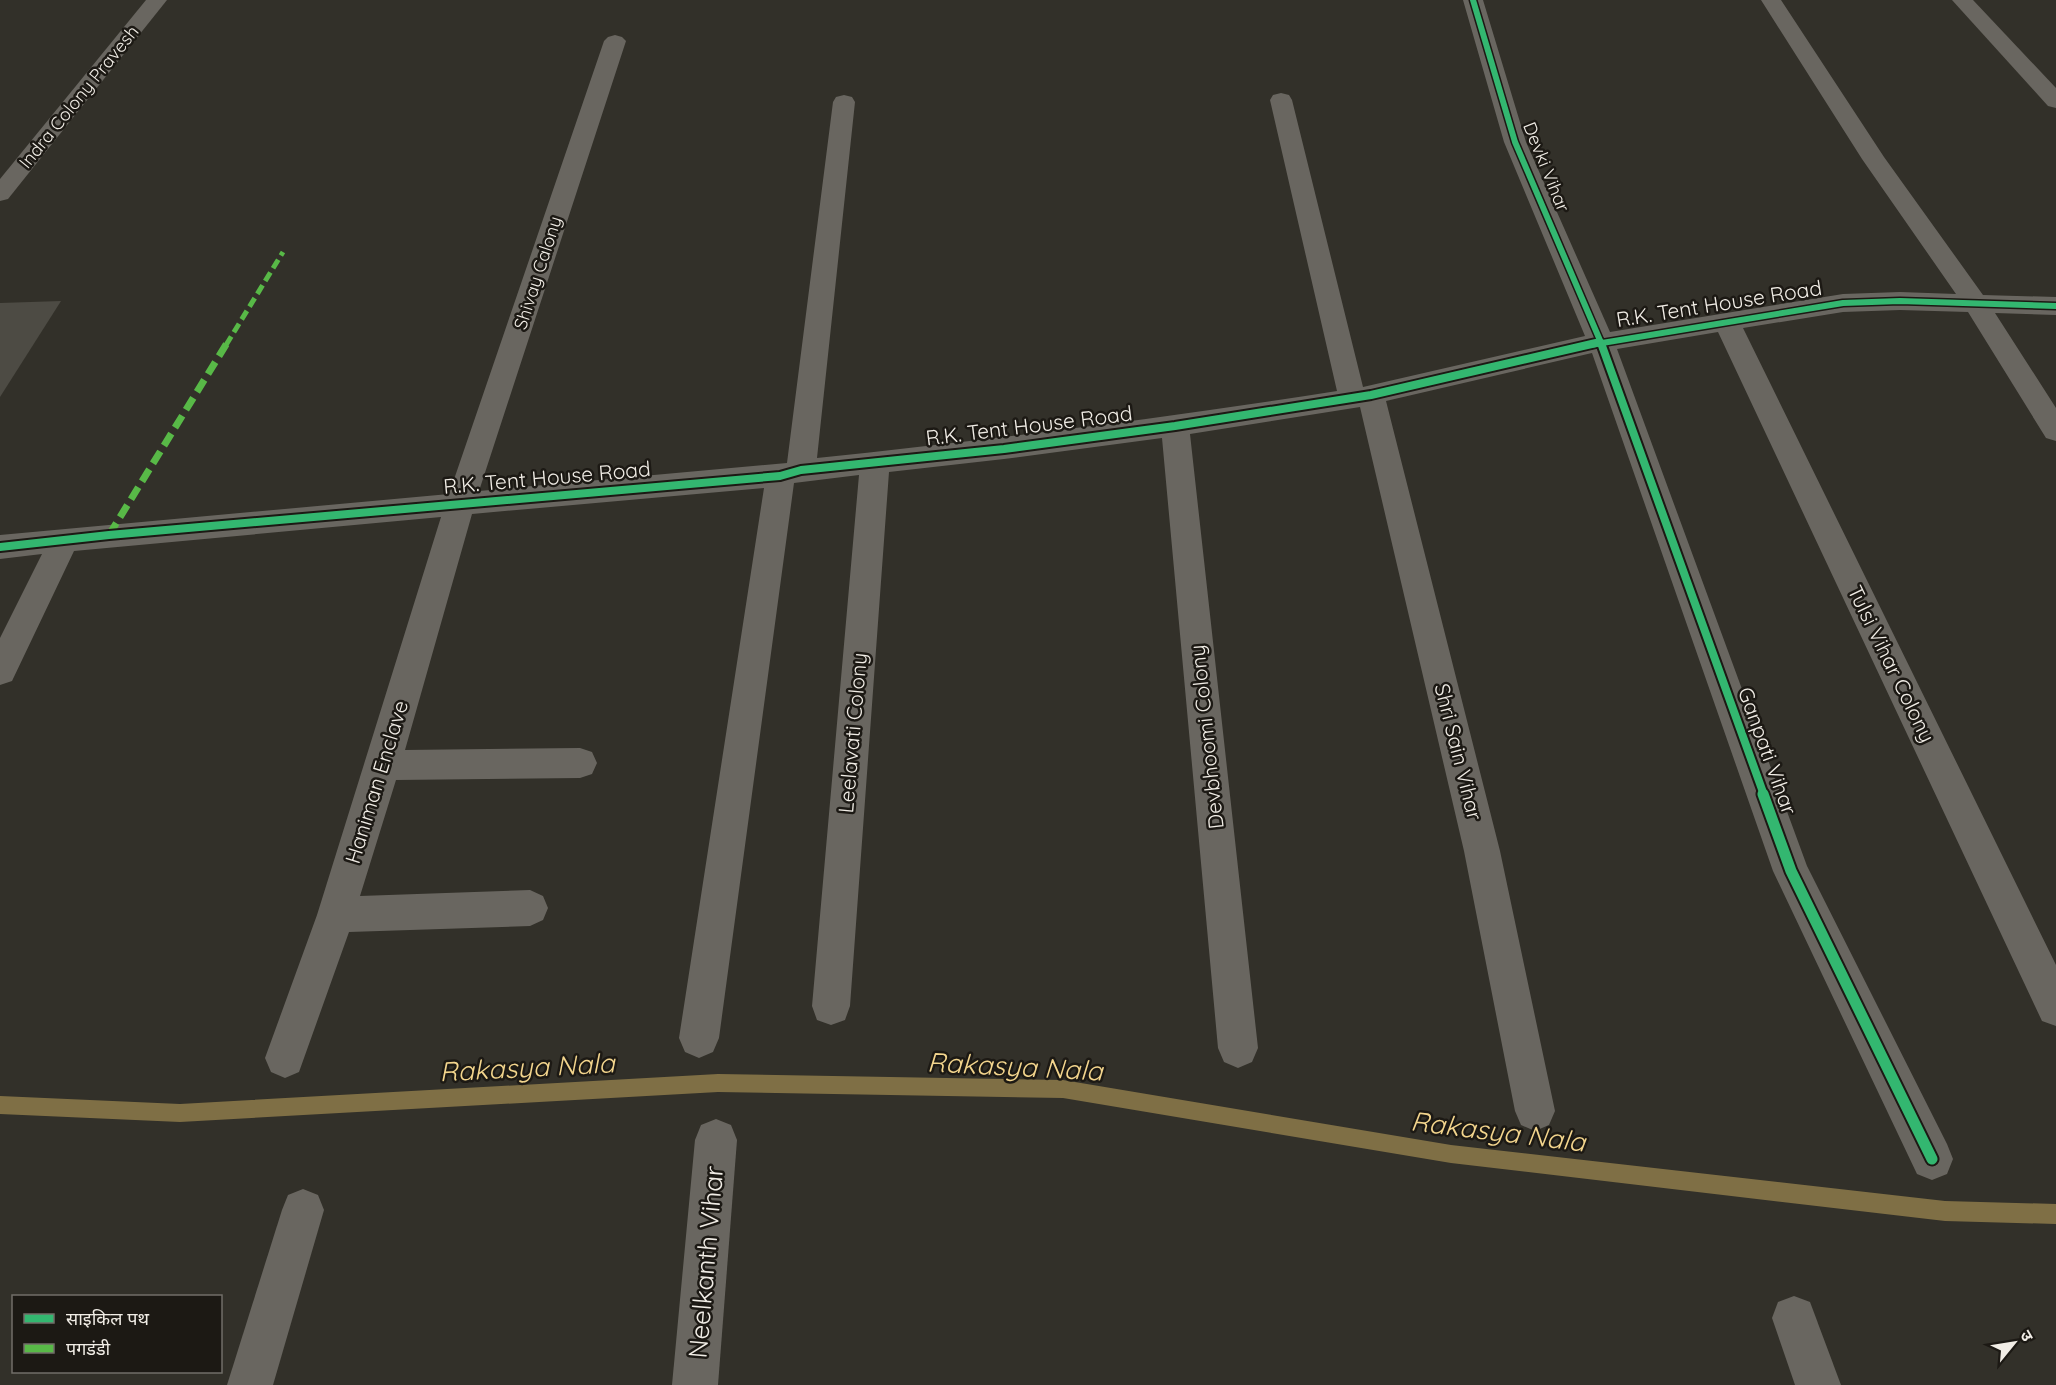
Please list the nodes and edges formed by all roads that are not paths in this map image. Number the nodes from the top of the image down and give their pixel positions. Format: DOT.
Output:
graph roads {
  1 [pos="157,0"];
  2 [pos="1473,0"];
  3 [pos="1771,0"];
  4 [pos="1962,0"];
  5 [pos="615,41"];
  6 [pos="1281,100"];
  7 [pos="844,102"];
  8 [pos="2056,102"];
  9 [pos="0,194"];
  10 [pos="1976,304"];
  11 [pos="2056,306"];
  12 [pos="1726,321"];
  13 [pos="1601,342"];
  14 [pos="1362,396"];
  15 [pos="1175,426"];
  16 [pos="2056,431"];
  17 [pos="875,461"];
  18 [pos="791,473"];
  19 [pos="460,504"];
  20 [pos="64,540"];
  21 [pos="0,547"];
  22 [pos="0,671"];
  23 [pos="580,763"];
  24 [pos="384,765"];
  25 [pos="530,908"];
  26 [pos="336,915"];
  27 [pos="831,1006"];
  28 [pos="2056,1007"];
  29 [pos="699,1038"];
  30 [pos="1238,1048"];
  31 [pos="285,1058"];
  32 [pos="1535,1112"];
  33 [pos="717,1140"];
  34 [pos="1932,1159"];
  35 [pos="303,1210"];
  36 [pos="1794,1318"];
  37 [pos="250,1385"];
  38 [pos="695,1385"];
  39 [pos="1818,1385"];
  1 -- 9 [label="street, Indra Colony Pravesh"];
  2 -- 13 [label="street, Devki Vihar"];
  3 -- 10 [label="street"];
  4 -- 8 [label="street"];
  5 -- 19 [label="street, Shivay Calony"];
  6 -- 14 [label="street, Shri Sain Vihar"];
  7 -- 18 [label="street"];
  10 -- 11 [label="street, R.K. Tent House Road"];
  10 -- 12 [label="street, R.K. Tent House Road"];
  10 -- 16 [label="street"];
  12 -- 13 [label="street, R.K. Tent House Road"];
  12 -- 28 [label="street, Tulsi Vihar Colony"];
  13 -- 14 [label="street, R.K. Tent House Road"];
  13 -- 34 [label="street, Ganpati Vihar"];
  14 -- 15 [label="street, R.K. Tent House Road"];
  14 -- 32 [label="street, Shri Sain Vihar"];
  15 -- 17 [label="street, R.K. Tent House Road"];
  15 -- 30 [label="street, Devbhoomi Colony"];
  17 -- 18 [label="street, R.K. Tent House Road"];
  17 -- 27 [label="street, Leelavati Colony"];
  18 -- 19 [label="street, R.K. Tent House Road"];
  18 -- 29 [label="street"];
  19 -- 20 [label="street, R.K. Tent House Road"];
  19 -- 24 [label="street, Haniman Enclave"];
  20 -- 21 [label="street, R.K. Tent House Road"];
  20 -- 22 [label="street"];
  23 -- 24 [label="street"];
  24 -- 26 [label="street, Haniman Enclave"];
  25 -- 26 [label="street"];
  26 -- 31 [label="street, Haniman Enclave"];
  33 -- 38 [label="street, Neelkanth Vihar"];
  35 -- 37 [label="street"];
  36 -- 39 [label="street"];
}
